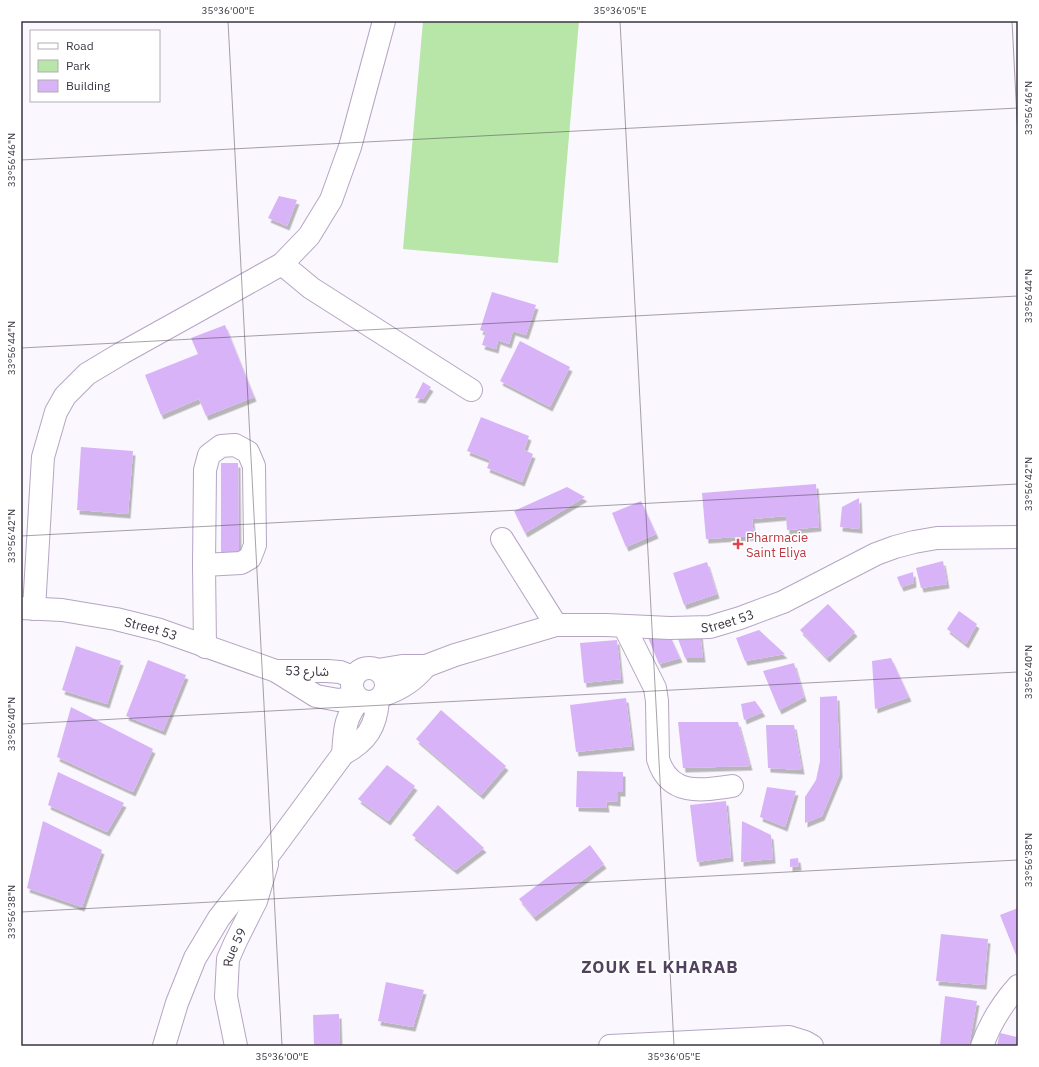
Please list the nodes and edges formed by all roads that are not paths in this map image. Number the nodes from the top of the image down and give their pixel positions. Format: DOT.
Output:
graph roads {
  1 [pos="384,21"];
  2 [pos="282,264"];
  3 [pos="472,390"];
  4 [pos="1018,537"];
  5 [pos="502,539"];
  6 [pos="204,565"];
  7 [pos="27,609"];
  8 [pos="556,625"];
  9 [pos="624,626"];
  10 [pos="205,647"];
  11 [pos="426,666"];
  12 [pos="276,671"];
  13 [pos="366,694"];
  14 [pos="316,696"];
  15 [pos="347,720"];
  16 [pos="343,754"];
  17 [pos="732,786"];
  18 [pos="270,853"];
  19 [pos="1018,986"];
  20 [pos="164,1046"];
  21 [pos="236,1046"];
  22 [pos="610,1046"];
  23 [pos="812,1046"];
  24 [pos="982,1046"];
  1 -- 2 [label="street"];
  2 -- 3 [label="street"];
  2 -- 7 [label="street"];
  4 -- 9 [label="street, Street 53"];
  5 -- 8 [label="street"];
  6 -- 6 [label="street"];
  6 -- 10 [label="street"];
  7 -- 10 [label="street, Street 53"];
  8 -- 9 [label="street, Street 53"];
  8 -- 11 [label="street, Street 53"];
  9 -- 17 [label="street"];
  10 -- 12 [label="street, Street 53"];
  11 -- 13 [label="street, شارع 53"];
  11 -- 13 [label="street"];
  12 -- 13 [label="street, شارع 53"];
  12 -- 14 [label="street, شارع 53"];
  13 -- 14 [label="street, شارع 53"];
  13 -- 15 [label="street"];
  13 -- 16 [label="street"];
  14 -- 15 [label="street"];
  15 -- 16 [label="street"];
  16 -- 18 [label="street"];
  18 -- 20 [label="street"];
  18 -- 21 [label="street, Rue 59"];
  19 -- 24 [label="street"];
  22 -- 23 [label="street"];
}
